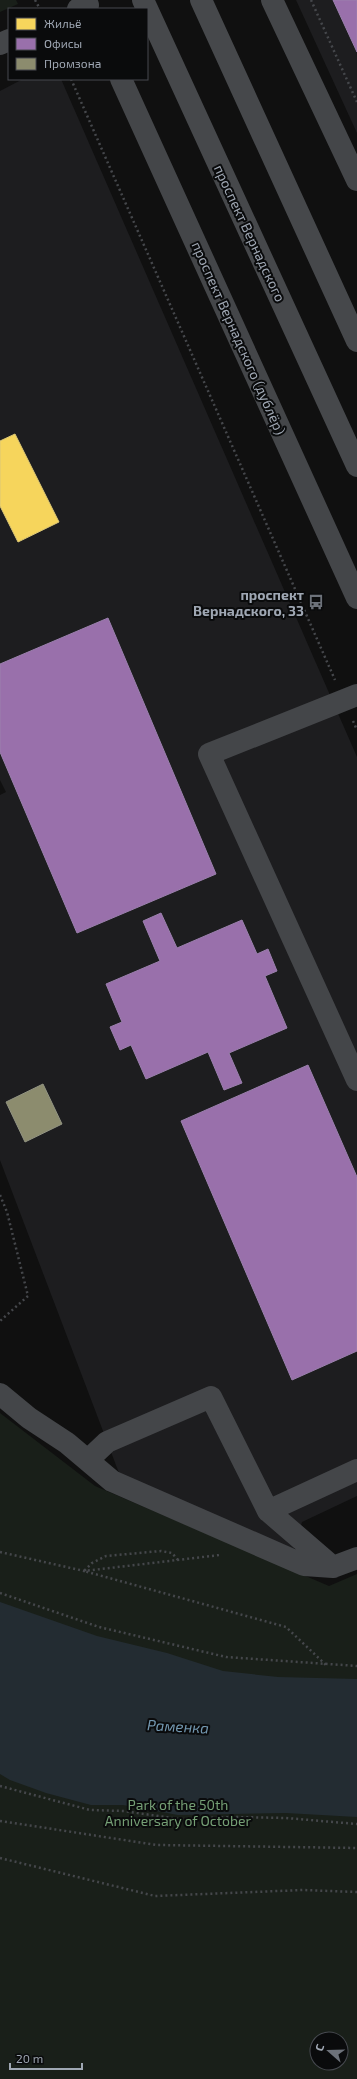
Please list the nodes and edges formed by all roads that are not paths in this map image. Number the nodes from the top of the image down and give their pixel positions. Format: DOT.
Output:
graph roads {
  1 [pos="201,0"];
  2 [pos="272,0"];
  3 [pos="148,9"];
  4 [pos="121,80"];
  5 [pos="354,166"];
  6 [pos="357,341"];
  7 [pos="357,466"];
  8 [pos="357,598"];
  9 [pos="350,698"];
  10 [pos="357,1080"];
  11 [pos="0,1394"];
  12 [pos="88,1460"];
  13 [pos="357,1470"];
  14 [pos="268,1511"];
  15 [pos="357,1558"];
  16 [pos="334,1567"];
  1 -- 6 [label="main road"];
  2 -- 5 [label="street"];
  3 -- 7 [label="main road, проспект Вернадского"];
  4 -- 8 [label="street, проспект Вернадского (дублёр)"];
  9 -- 10 [label="street"];
  11 -- 12 [label="street"];
  12 -- 14 [label="street"];
  12 -- 16 [label="street"];
  13 -- 14 [label="street"];
  14 -- 16 [label="street"];
  15 -- 16 [label="street"];
}
